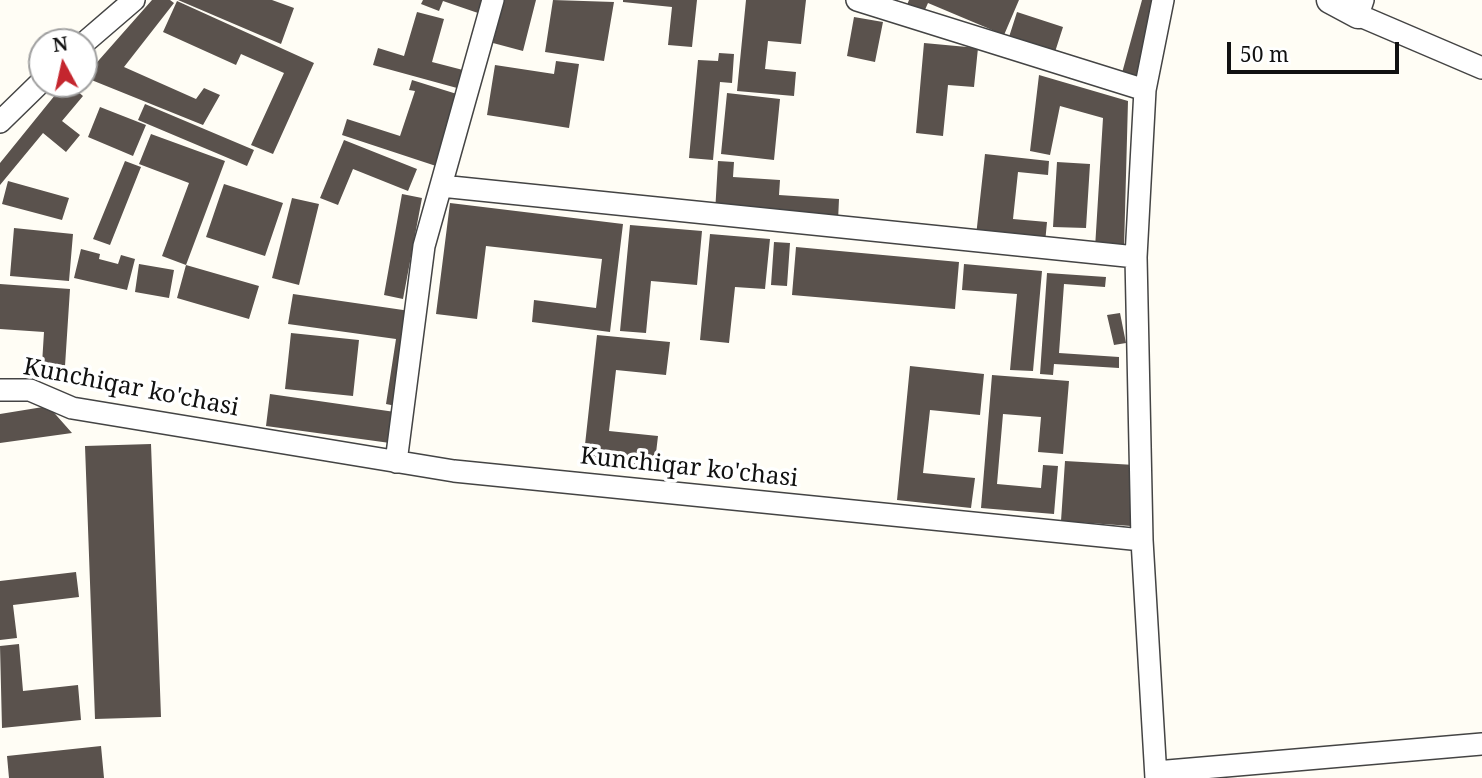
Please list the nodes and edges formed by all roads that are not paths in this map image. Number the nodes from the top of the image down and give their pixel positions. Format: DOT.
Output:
graph roads {
  1 [pos="134,0"];
  2 [pos="493,0"];
  3 [pos="857,0"];
  4 [pos="1163,0"];
  5 [pos="1330,0"];
  6 [pos="1360,7"];
  7 [pos="98,31"];
  8 [pos="1482,68"];
  9 [pos="1145,90"];
  10 [pos="28,95"];
  11 [pos="0,122"];
  12 [pos="441,186"];
  13 [pos="1136,257"];
  14 [pos="0,390"];
  15 [pos="396,462"];
  16 [pos="1142,540"];
  17 [pos="1482,744"];
  18 [pos="1156,775"];
  1 -- 7 [label="street"];
  2 -- 12 [label="street"];
  3 -- 9 [label="street"];
  4 -- 9 [label="street"];
  5 -- 6 [label="street"];
  6 -- 8 [label="street"];
  9 -- 13 [label="street"];
  10 -- 11 [label="street"];
  12 -- 13 [label="street"];
  12 -- 15 [label="street"];
  13 -- 16 [label="street"];
  14 -- 15 [label="street, Kunchiqar ko'chasi"];
  15 -- 16 [label="street, Kunchiqar ko'chasi"];
  16 -- 18 [label="street"];
  17 -- 18 [label="street"];
}
